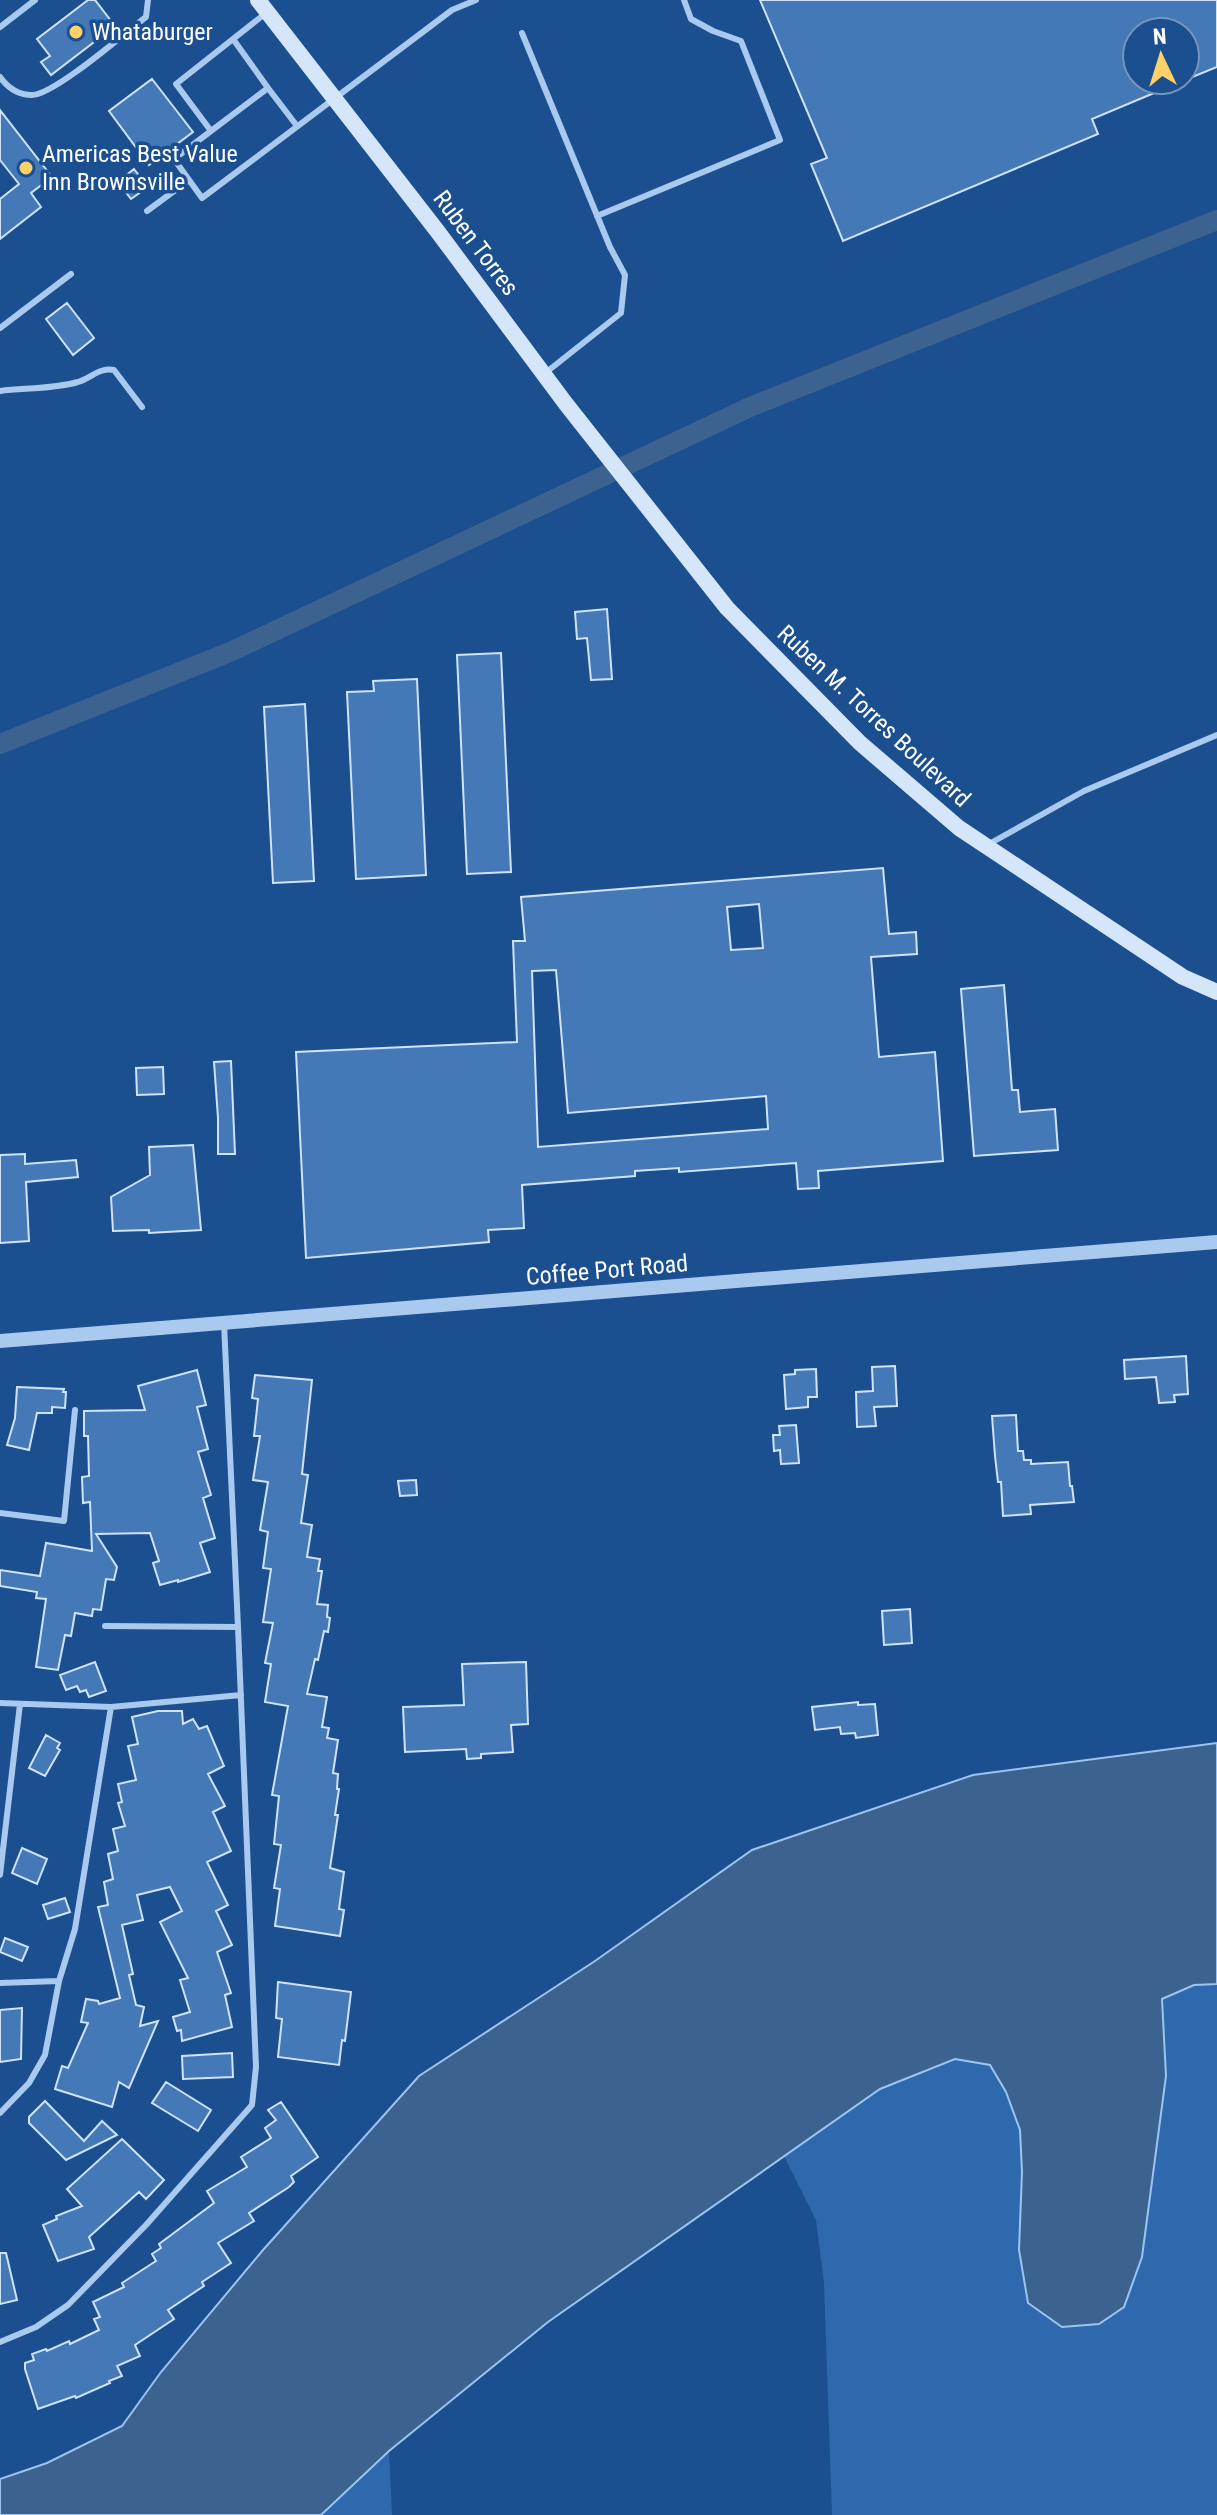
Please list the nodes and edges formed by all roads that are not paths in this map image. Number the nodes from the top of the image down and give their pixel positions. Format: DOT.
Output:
graph roads {
  1 [pos="35,0"];
  2 [pos="148,0"];
  3 [pos="476,0"];
  4 [pos="684,0"];
  5 [pos="263,6"];
  6 [pos="0,27"];
  7 [pos="522,33"];
  8 [pos="233,39"];
  9 [pos="0,77"];
  10 [pos="268,88"];
  11 [pos="334,99"];
  12 [pos="297,126"];
  13 [pos="211,131"];
  14 [pos="189,180"];
  15 [pos="147,211"];
  16 [pos="597,216"];
  17 [pos="71,274"];
  18 [pos="0,328"];
  19 [pos="544,374"];
  20 [pos="0,391"];
  21 [pos="142,407"];
  22 [pos="654,515"];
  23 [pos="1217,735"];
  24 [pos="986,846"];
  25 [pos="1217,992"];
  26 [pos="1217,1242"];
  27 [pos="224,1323"];
  28 [pos="0,1341"];
  29 [pos="75,1410"];
  30 [pos="0,1513"];
  31 [pos="105,1626"];
  32 [pos="238,1627"];
  33 [pos="241,1695"];
  34 [pos="0,1703"];
  35 [pos="20,1704"];
  36 [pos="111,1707"];
  37 [pos="0,1875"];
  38 [pos="59,1981"];
  39 [pos="0,1983"];
  40 [pos="0,2113"];
  41 [pos="0,2342"];
  1 -- 6 [label="lane"];
  2 -- 9 [label="lane"];
  3 -- 11 [label="lane"];
  4 -- 16 [label="lane"];
  5 -- 8 [label="lane"];
  5 -- 11 [label="main road, Ruben Torres"];
  7 -- 16 [label="lane"];
  8 -- 10 [label="lane"];
  8 -- 13 [label="lane"];
  10 -- 12 [label="lane"];
  10 -- 13 [label="lane"];
  11 -- 12 [label="lane"];
  11 -- 19 [label="main road, Ruben Torres"];
  12 -- 14 [label="lane"];
  13 -- 14 [label="lane"];
  14 -- 15 [label="lane"];
  16 -- 19 [label="lane"];
  17 -- 18 [label="lane"];
  19 -- 22 [label="main road, Ruben Torres"];
  20 -- 21 [label="lane"];
  22 -- 24 [label="main road, Ruben M. Torres Boulevard"];
  23 -- 24 [label="lane"];
  24 -- 25 [label="main road, Ruben M. Torres Boulevard"];
  26 -- 27 [label="street, Coffee Port Road"];
  27 -- 28 [label="street, Coffee Port Road"];
  27 -- 32 [label="lane"];
  29 -- 30 [label="lane"];
  31 -- 32 [label="lane"];
  32 -- 33 [label="lane"];
  33 -- 36 [label="lane"];
  33 -- 41 [label="lane"];
  34 -- 35 [label="lane"];
  35 -- 36 [label="lane"];
  35 -- 37 [label="lane"];
  36 -- 38 [label="lane"];
  38 -- 39 [label="lane"];
  38 -- 40 [label="lane"];
}
